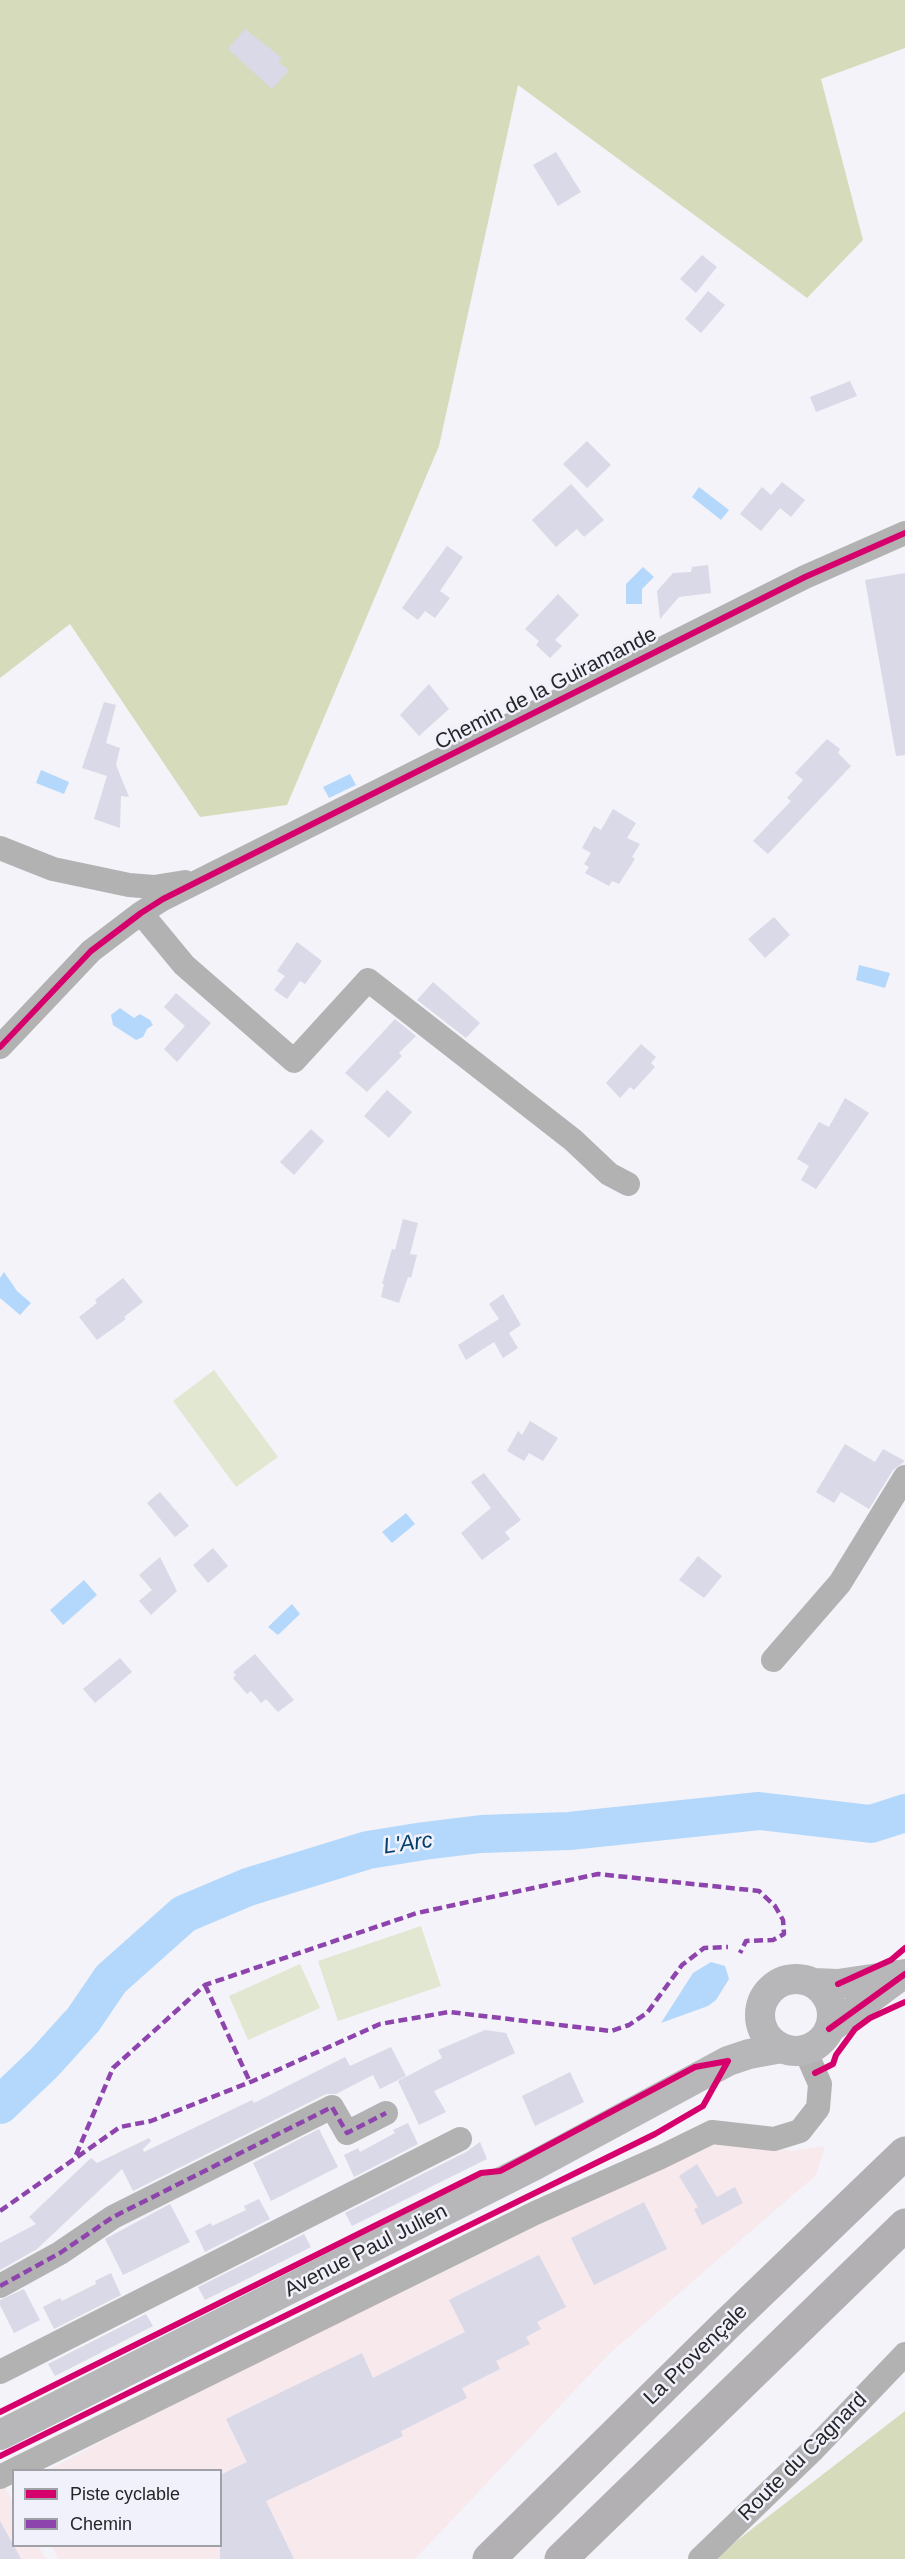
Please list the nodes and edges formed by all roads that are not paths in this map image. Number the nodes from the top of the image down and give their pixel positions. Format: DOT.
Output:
graph roads {
  1 [pos="905,533"];
  2 [pos="0,848"];
  3 [pos="205,879"];
  4 [pos="141,913"];
  5 [pos="0,1047"];
  6 [pos="628,1184"];
  7 [pos="905,1477"];
  8 [pos="773,1660"];
  9 [pos="904,1975"];
  10 [pos="814,1983"];
  11 [pos="761,2004"];
  12 [pos="829,2029"];
  13 [pos="793,2049"];
  14 [pos="729,2061"];
  15 [pos="386,2113"];
  16 [pos="460,2139"];
  17 [pos="905,2153"];
  18 [pos="905,2225"];
  19 [pos="0,2286"];
  20 [pos="905,2354"];
  21 [pos="10,2367"];
  22 [pos="0,2435"];
  23 [pos="16,2469"];
  24 [pos="489,2559"];
  25 [pos="561,2559"];
  26 [pos="700,2559"];
  1 -- 3 [label="street, Chemin de la Guiramande"];
  2 -- 3 [label="street"];
  3 -- 4 [label="street, Chemin de la Guiramande"];
  4 -- 5 [label="street, Chemin de la Guiramande"];
  4 -- 6 [label="street"];
  7 -- 8 [label="street"];
  9 -- 10 [label="main road"];
  9 -- 12 [label="main road"];
  10 -- 11 [label="main road"];
  10 -- 12 [label="main road"];
  11 -- 13 [label="main road"];
  11 -- 14 [label="main road, Avenue Paul Julien"];
  12 -- 13 [label="main road"];
  13 -- 14 [label="main road, Avenue Paul Julien"];
  13 -- 23 [label="street"];
  14 -- 22 [label="main road, Avenue Paul Julien"];
  15 -- 19 [label="street"];
  16 -- 21 [label="street"];
  17 -- 24 [label="highway, La Provençale"];
  18 -- 25 [label="highway"];
  20 -- 26 [label="street, Route du Cagnard"];
}
